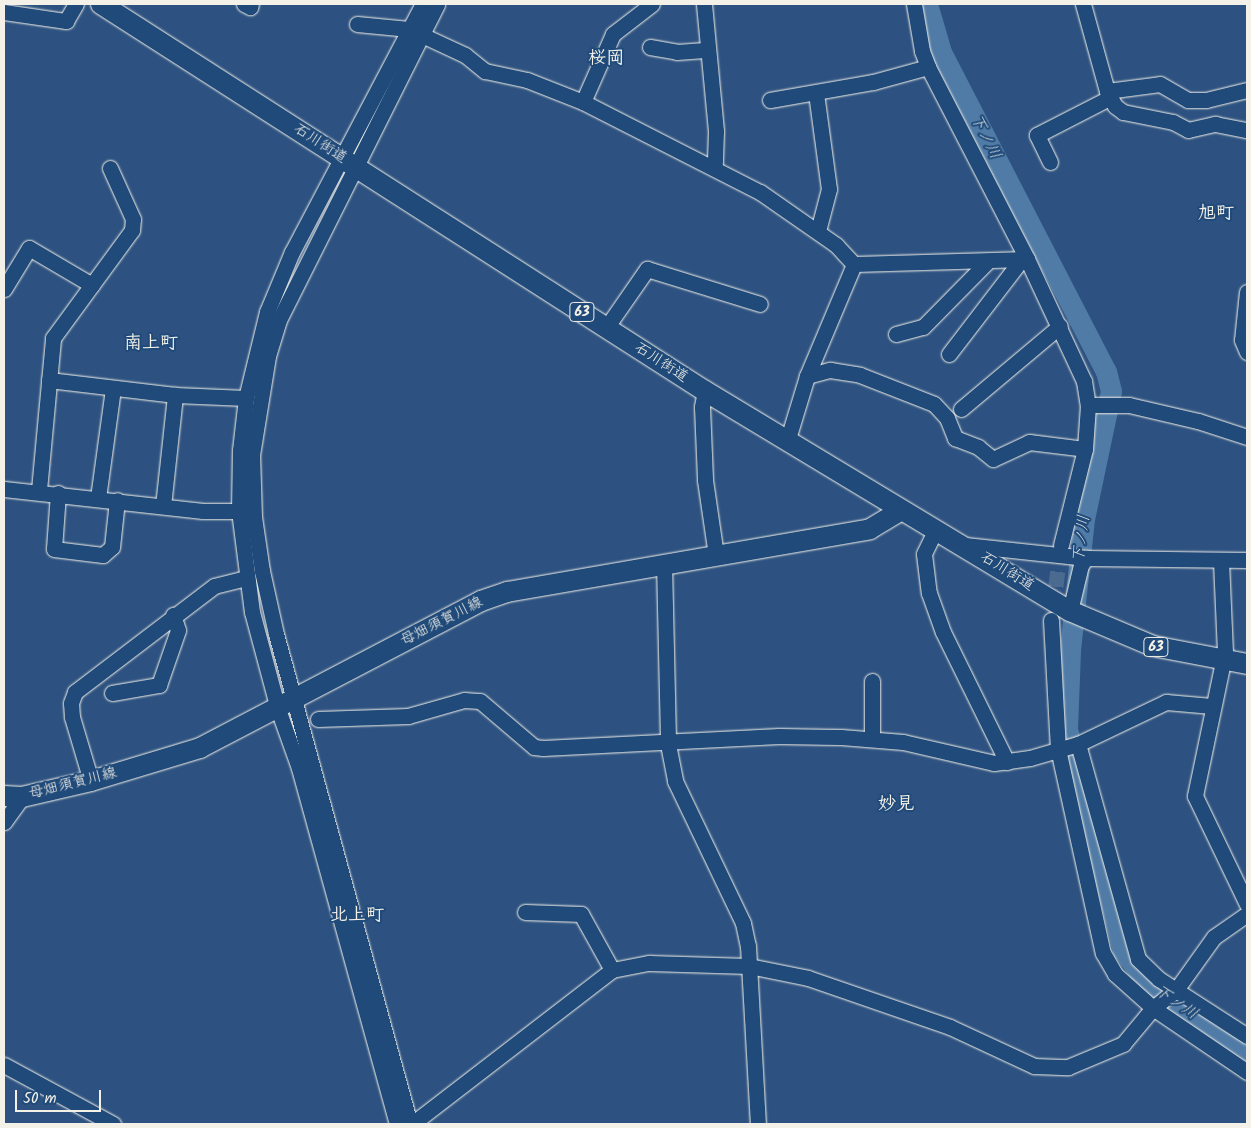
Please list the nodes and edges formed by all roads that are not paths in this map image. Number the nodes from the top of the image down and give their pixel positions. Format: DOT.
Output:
graph roads {
  1 [pos="76,4"];
  2 [pos="101,4"];
  3 [pos="423,4"];
  4 [pos="437,4"];
  5 [pos="652,4"];
  6 [pos="704,4"];
  7 [pos="914,4"];
  8 [pos="1083,4"];
  9 [pos="4,12"];
  10 [pos="358,24"];
  11 [pos="415,32"];
  12 [pos="650,47"];
  13 [pos="708,50"];
  14 [pos="928,67"];
  15 [pos="1247,90"];
  16 [pos="816,93"];
  17 [pos="1109,94"];
  18 [pos="770,100"];
  19 [pos="584,102"];
  20 [pos="1247,130"];
  21 [pos="348,161"];
  22 [pos="1050,162"];
  23 [pos="715,166"];
  24 [pos="110,168"];
  25 [pos="818,231"];
  26 [pos="1024,260"];
  27 [pos="988,261"];
  28 [pos="854,264"];
  29 [pos="92,285"];
  30 [pos="4,289"];
  31 [pos="1247,292"];
  32 [pos="760,304"];
  33 [pos="1060,326"];
  34 [pos="606,328"];
  35 [pos="896,334"];
  36 [pos="1247,352"];
  37 [pos="949,354"];
  38 [pos="807,376"];
  39 [pos="49,380"];
  40 [pos="113,388"];
  41 [pos="705,391"];
  42 [pos="175,395"];
  43 [pos="246,398"];
  44 [pos="1088,406"];
  45 [pos="960,409"];
  46 [pos="1247,437"];
  47 [pos="788,442"];
  48 [pos="1084,450"];
  49 [pos="4,489"];
  50 [pos="39,490"];
  51 [pos="58,493"];
  52 [pos="98,498"];
  53 [pos="117,500"];
  54 [pos="163,506"];
  55 [pos="239,511"];
  56 [pos="900,511"];
  57 [pos="935,531"];
  58 [pos="962,544"];
  59 [pos="1061,545"];
  60 [pos="716,555"];
  61 [pos="1086,558"];
  62 [pos="1247,560"];
  63 [pos="1221,561"];
  64 [pos="664,563"];
  65 [pos="245,578"];
  66 [pos="1070,611"];
  67 [pos="173,616"];
  68 [pos="1051,620"];
  69 [pos="1223,661"];
  70 [pos="1247,664"];
  71 [pos="872,681"];
  72 [pos="112,692"];
  73 [pos="288,704"];
  74 [pos="1212,706"];
  75 [pos="318,718"];
  76 [pos="872,738"];
  77 [pos="668,744"];
  78 [pos="1078,744"];
  79 [pos="1058,749"];
  80 [pos="1007,762"];
  81 [pos="91,781"];
  82 [pos="13,797"];
  83 [pos="4,822"];
  84 [pos="1247,904"];
  85 [pos="525,912"];
  86 [pos="1247,914"];
  87 [pos="749,966"];
  88 [pos="612,970"];
  89 [pos="1176,990"];
  90 [pos="1153,1008"];
  91 [pos="1247,1036"];
  92 [pos="4,1065"];
  93 [pos="1247,1072"];
  94 [pos="113,1124"];
  95 [pos="397,1124"];
  96 [pos="411,1124"];
  97 [pos="758,1124"];
  1 -- 9 [label="street"];
  2 -- 21 [label="main road, 石川街道 / 63"];
  3 -- 11 [label="street"];
  4 -- 11 [label="street"];
  5 -- 19 [label="street"];
  6 -- 13 [label="street"];
  7 -- 14 [label="street"];
  8 -- 17 [label="street"];
  10 -- 11 [label="street"];
  11 -- 19 [label="street"];
  11 -- 21 [label="street"];
  12 -- 13 [label="street"];
  13 -- 23 [label="street"];
  14 -- 16 [label="street"];
  14 -- 26 [label="street"];
  15 -- 17 [label="street"];
  16 -- 18 [label="street"];
  16 -- 25 [label="street"];
  17 -- 20 [label="street"];
  17 -- 22 [label="street"];
  19 -- 23 [label="street"];
  21 -- 34 [label="main road, 石川街道 / 63"];
  21 -- 43 [label="street"];
  21 -- 73 [label="street"];
  23 -- 25 [label="street"];
  24 -- 29 [label="street"];
  25 -- 28 [label="street"];
  26 -- 27 [label="street"];
  26 -- 33 [label="street"];
  26 -- 37 [label="street"];
  27 -- 28 [label="street"];
  27 -- 35 [label="street"];
  28 -- 38 [label="street"];
  29 -- 30 [label="street"];
  29 -- 39 [label="street"];
  31 -- 36 [label="street"];
  32 -- 34 [label="street"];
  33 -- 44 [label="street"];
  33 -- 45 [label="street"];
  34 -- 41 [label="main road, 石川街道 / 63"];
  38 -- 47 [label="street"];
  38 -- 48 [label="street"];
  39 -- 40 [label="street"];
  39 -- 50 [label="street"];
  40 -- 42 [label="street"];
  40 -- 52 [label="street"];
  41 -- 47 [label="main road, 石川街道 / 63"];
  41 -- 60 [label="street"];
  42 -- 43 [label="street"];
  42 -- 54 [label="street"];
  43 -- 55 [label="street"];
  44 -- 46 [label="street"];
  44 -- 48 [label="street"];
  47 -- 56 [label="main road, 石川街道 / 63"];
  48 -- 59 [label="street"];
  49 -- 50 [label="street"];
  50 -- 51 [label="street"];
  51 -- 52 [label="street"];
  51 -- 53 [label="street"];
  52 -- 53 [label="street"];
  53 -- 54 [label="street"];
  54 -- 55 [label="street"];
  55 -- 65 [label="street"];
  56 -- 57 [label="main road, 石川街道 / 63"];
  56 -- 60 [label="main road, 母畑須賀川線"];
  57 -- 58 [label="main road, 石川街道 / 63"];
  57 -- 80 [label="street"];
  58 -- 61 [label="street"];
  58 -- 66 [label="main road, 石川街道 / 63"];
  60 -- 64 [label="main road, 母畑須賀川線"];
  61 -- 63 [label="street"];
  61 -- 66 [label="street"];
  62 -- 63 [label="street"];
  63 -- 69 [label="street"];
  64 -- 73 [label="main road, 母畑須賀川線"];
  64 -- 77 [label="street"];
  65 -- 67 [label="street"];
  65 -- 73 [label="street"];
  66 -- 69 [label="main road, 石川街道 / 63"];
  67 -- 72 [label="street"];
  67 -- 81 [label="street"];
  68 -- 79 [label="street"];
  69 -- 70 [label="main road, 石川街道 / 63"];
  69 -- 74 [label="street"];
  71 -- 76 [label="street"];
  73 -- 81 [label="main road, 母畑須賀川線"];
  73 -- 95 [label="street"];
  73 -- 96 [label="street"];
  74 -- 78 [label="street"];
  74 -- 84 [label="street"];
  75 -- 77 [label="street"];
  76 -- 77 [label="street"];
  76 -- 80 [label="street"];
  77 -- 87 [label="street"];
  78 -- 79 [label="street"];
  78 -- 89 [label="street"];
  79 -- 80 [label="street"];
  79 -- 90 [label="street"];
  81 -- 82 [label="main road, 母畑須賀川線"];
  82 -- 83 [label="street"];
  85 -- 88 [label="street"];
  86 -- 89 [label="street"];
  87 -- 88 [label="street"];
  87 -- 90 [label="street"];
  87 -- 97 [label="street"];
  88 -- 96 [label="street"];
  89 -- 90 [label="street"];
  89 -- 91 [label="street"];
  90 -- 93 [label="street"];
  92 -- 94 [label="street"];
}
